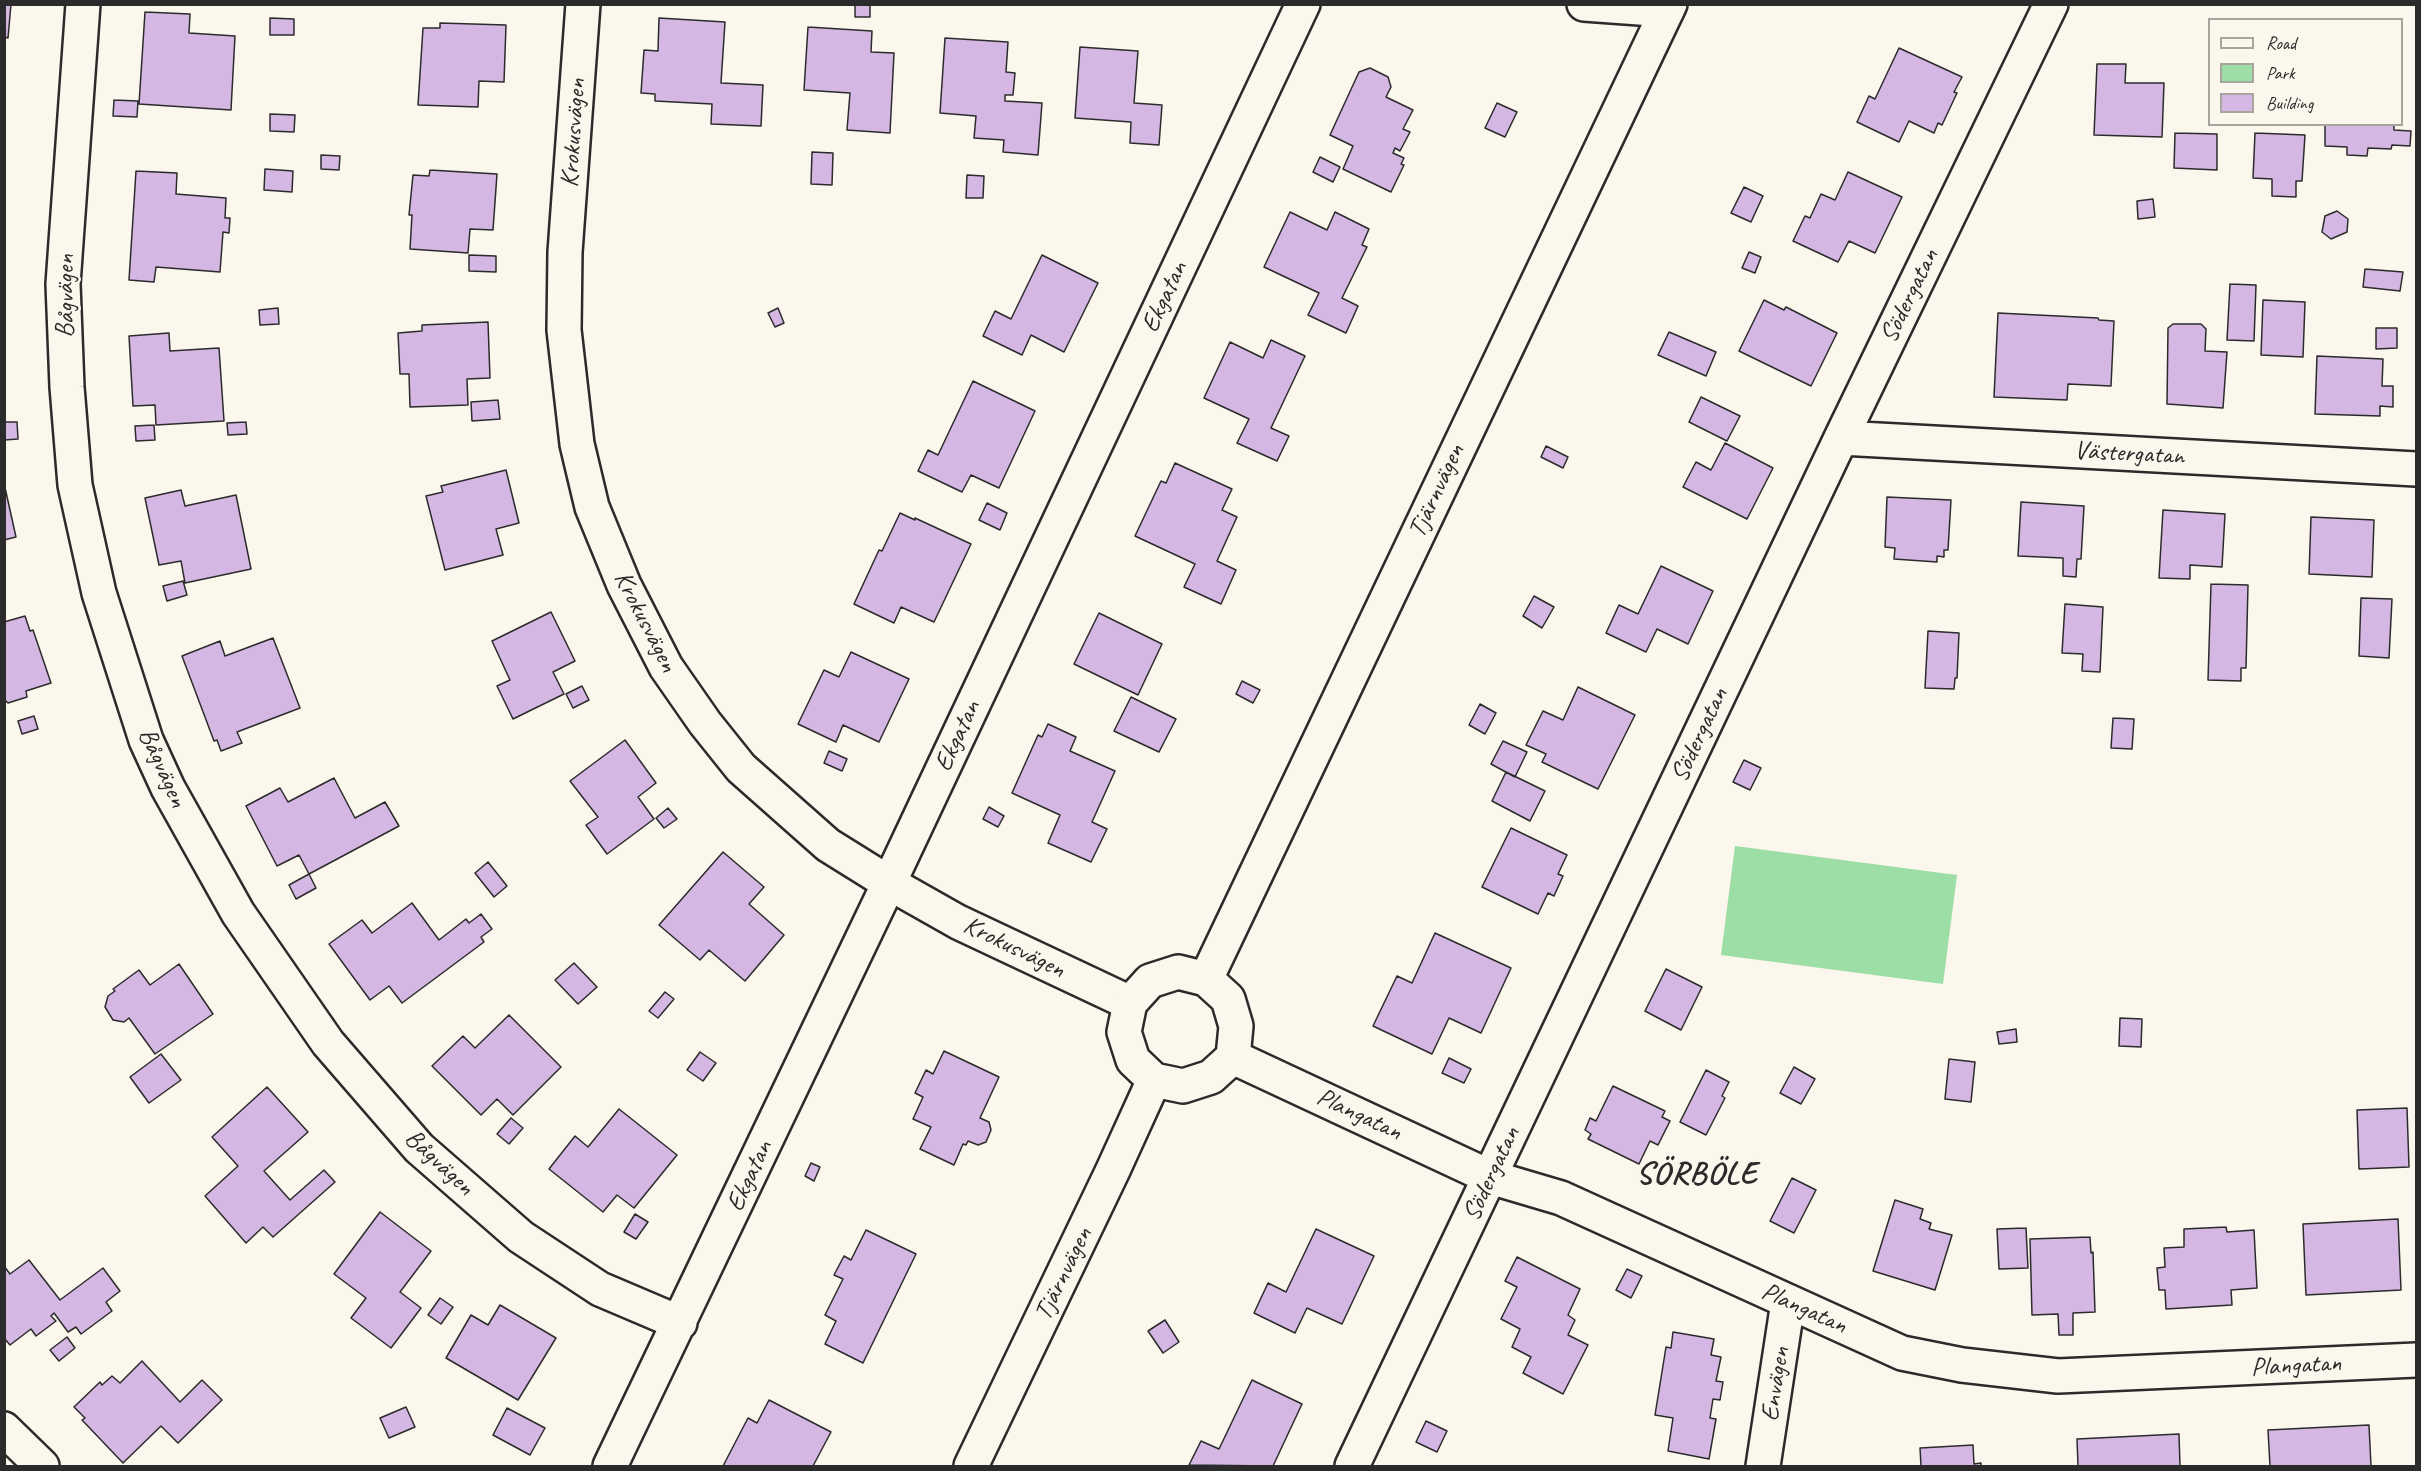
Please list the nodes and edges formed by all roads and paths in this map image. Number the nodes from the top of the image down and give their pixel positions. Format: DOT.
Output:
graph roads {
  1 [pos="83,4"];
  2 [pos="583,4"];
  3 [pos="1303,4"];
  4 [pos="1584,4"];
  5 [pos="2051,4"];
  6 [pos="1668,7"];
  7 [pos="1841,438"];
  8 [pos="2416,469"];
  9 [pos="889,883"];
  10 [pos="1206,979"];
  11 [pos="1130,1003"];
  12 [pos="1233,1057"];
  13 [pos="1154,1080"];
  14 [pos="1490,1177"];
  15 [pos="1788,1302"];
  16 [pos="680,1323"];
  17 [pos="2416,1360"];
  18 [pos="4,1429"];
  19 [pos="42,1467"];
  20 [pos="610,1467"];
  21 [pos="971,1467"];
  22 [pos="1352,1467"];
  23 [pos="1763,1467"];
  1 -- 16 [label="street, Bågvägen"];
  2 -- 9 [label="street, Krokusvägen"];
  3 -- 9 [label="street, Ekgatan"];
  4 -- 6 [label="street"];
  5 -- 7 [label="street, Södergatan"];
  6 -- 10 [label="street, Tjärnvägen"];
  7 -- 8 [label="street, Västergatan"];
  7 -- 14 [label="street, Södergatan"];
  9 -- 11 [label="street, Krokusvägen"];
  9 -- 16 [label="street, Ekgatan"];
  10 -- 11 [label="street"];
  10 -- 12 [label="street"];
  11 -- 13 [label="street"];
  12 -- 13 [label="street"];
  12 -- 14 [label="street, Plangatan"];
  13 -- 21 [label="street, Tjärnvägen"];
  14 -- 15 [label="street, Plangatan"];
  14 -- 22 [label="street, Södergatan"];
  15 -- 17 [label="street, Plangatan"];
  15 -- 23 [label="street, Envägen"];
  16 -- 20 [label="street, Ekgatan"];
  18 -- 19 [label="street"];
}
